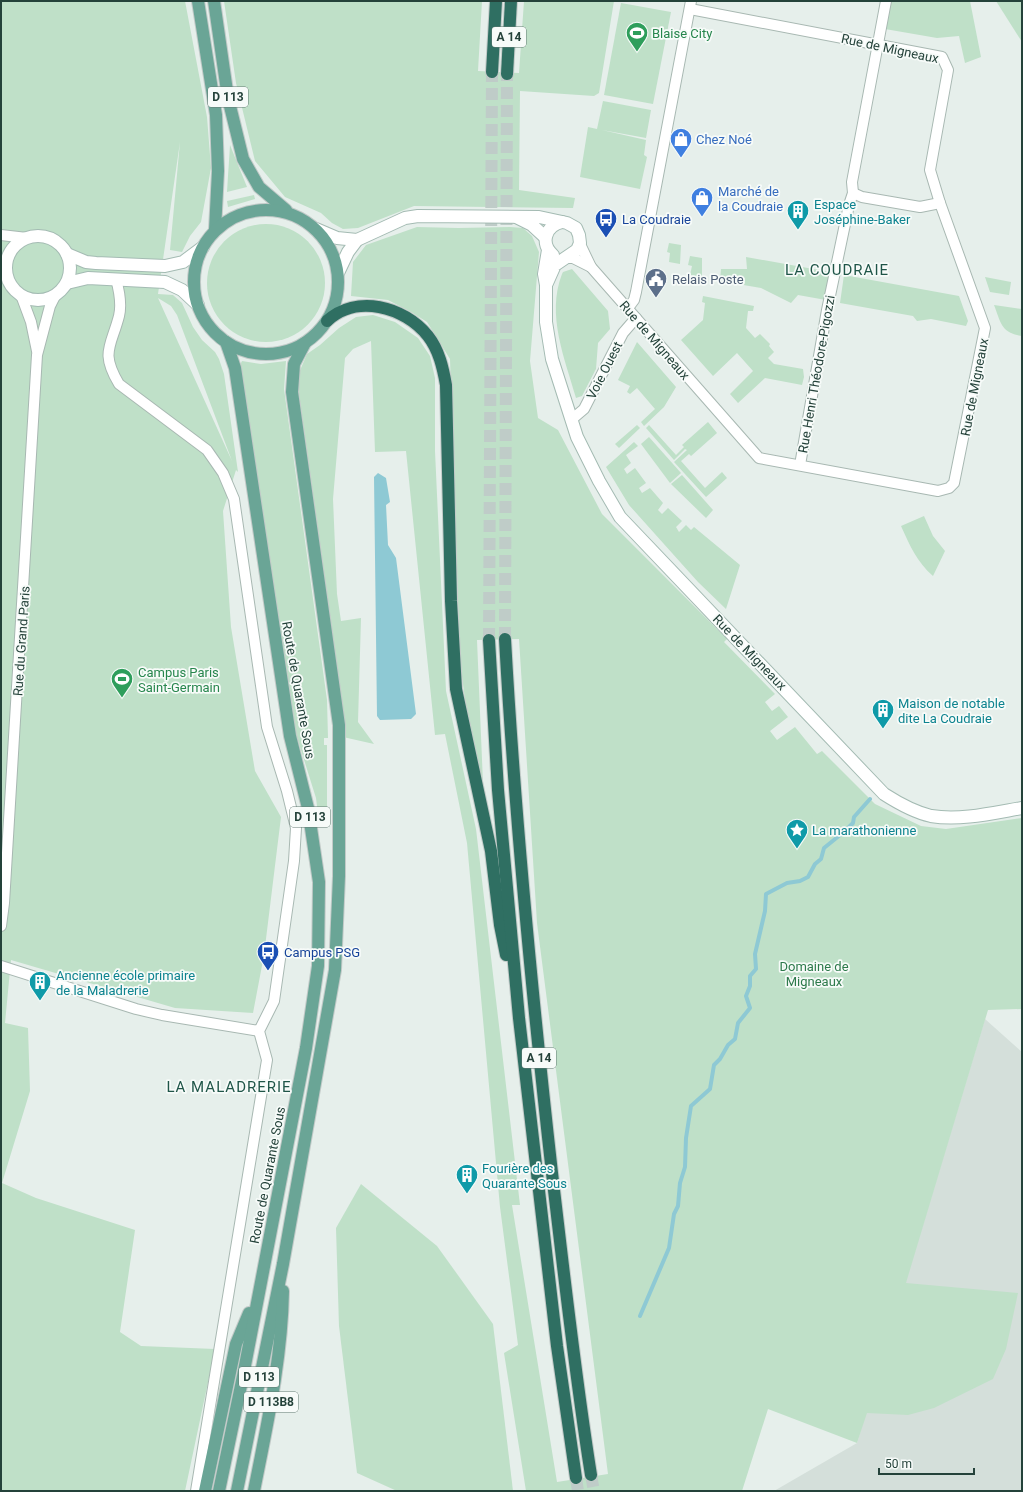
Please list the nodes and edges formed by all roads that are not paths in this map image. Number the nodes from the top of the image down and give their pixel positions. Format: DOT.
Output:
graph roads {
  1 [pos="198,1"];
  2 [pos="214,1"];
  3 [pos="496,1"];
  4 [pos="511,1"];
  5 [pos="886,1"];
  6 [pos="690,5"];
  7 [pos="878,44"];
  8 [pos="492,72"];
  9 [pos="507,74"];
  10 [pos="854,193"];
  11 [pos="940,203"];
  12 [pos="290,213"];
  13 [pos="517,218"];
  14 [pos="562,222"];
  15 [pos="316,229"];
  16 [pos="215,230"];
  17 [pos="1,235"];
  18 [pos="545,237"];
  19 [pos="27,238"];
  20 [pos="357,240"];
  21 [pos="580,244"];
  22 [pos="202,247"];
  23 [pos="548,250"];
  24 [pos="67,254"];
  25 [pos="566,258"];
  26 [pos="3,266"];
  27 [pos="591,267"];
  28 [pos="338,273"];
  29 [pos="116,279"];
  30 [pos="67,283"];
  31 [pos="546,285"];
  32 [pos="21,295"];
  33 [pos="55,296"];
  34 [pos="198,305"];
  35 [pos="628,308"];
  36 [pos="636,318"];
  37 [pos="327,321"];
  38 [pos="226,342"];
  39 [pos="305,343"];
  40 [pos="37,355"];
  41 [pos="571,420"];
  42 [pos="800,465"];
  43 [pos="505,639"];
  44 [pos="489,640"];
  45 [pos="1022,808"];
  46 [pos="1,922"];
  47 [pos="1,926"];
  48 [pos="1,966"];
  49 [pos="519,1018"];
  50 [pos="259,1031"];
  51 [pos="283,1264"];
  52 [pos="258,1294"];
  53 [pos="591,1475"];
  54 [pos="576,1478"];
  55 [pos="196,1491"];
  56 [pos="205,1491"];
  57 [pos="219,1491"];
  58 [pos="237,1491"];
  59 [pos="254,1491"];
  1 -- 16 [label="main road, D 113"];
  2 -- 12 [label="main road, Route de Quarante Sous / D 113"];
  3 -- 8 [label="highway, A 14"];
  4 -- 9 [label="highway, A 14"];
  5 -- 7 [label="street, Rue Henri Théodore-Pigozzi"];
  6 -- 7 [label="street, Rue de Migneaux"];
  6 -- 35 [label="street"];
  7 -- 10 [label="street, Rue Henri Théodore-Pigozzi"];
  7 -- 11 [label="street, Rue de Migneaux"];
  10 -- 11 [label="street"];
  10 -- 42 [label="street, Rue Henri Théodore-Pigozzi"];
  11 -- 42 [label="street, Rue de Migneaux"];
  12 -- 15 [label="main road, Route de Quarante Sous"];
  12 -- 16 [label="main road, Route de Quarante Sous"];
  13 -- 14 [label="street, Rue de Migneaux"];
  13 -- 18 [label="street, Rue de Migneaux"];
  13 -- 20 [label="street, Rue de Migneaux"];
  14 -- 18 [label="street"];
  14 -- 21 [label="street, Rue de Migneaux"];
  15 -- 20 [label="street"];
  15 -- 28 [label="main road, Route de Quarante Sous"];
  16 -- 22 [label="main road, Route de Quarante Sous"];
  17 -- 19 [label="street"];
  18 -- 23 [label="street, Rue de Migneaux"];
  19 -- 24 [label="street"];
  19 -- 26 [label="street"];
  20 -- 28 [label="street"];
  21 -- 25 [label="street, Rue de Migneaux"];
  21 -- 27 [label="street, Rue de Migneaux"];
  22 -- 24 [label="street"];
  22 -- 34 [label="main road, Route de Quarante Sous"];
  23 -- 25 [label="street, Rue de Migneaux"];
  23 -- 31 [label="street, Rue de Migneaux"];
  24 -- 30 [label="street"];
  25 -- 27 [label="street, Rue de Migneaux"];
  25 -- 31 [label="street, Rue de Migneaux"];
  26 -- 32 [label="street"];
  27 -- 35 [label="street, Rue de Migneaux"];
  28 -- 37 [label="main road, Route de Quarante Sous"];
  29 -- 30 [label="street"];
  29 -- 34 [label="street"];
  29 -- 50 [label="street"];
  30 -- 33 [label="street"];
  31 -- 41 [label="street, Rue de Migneaux"];
  32 -- 33 [label="street"];
  32 -- 40 [label="street, Rue du Grand Paris"];
  33 -- 40 [label="street, Rue du Grand Paris"];
  34 -- 38 [label="main road, Route de Quarante Sous"];
  35 -- 36 [label="street, Rue de Migneaux"];
  36 -- 41 [label="street, Voie Ouest"];
  36 -- 42 [label="street, Rue de Migneaux"];
  37 -- 39 [label="main road, Route de Quarante Sous"];
  37 -- 49 [label="highway"];
  38 -- 39 [label="main road, Route de Quarante Sous"];
  38 -- 52 [label="main road, Route de Quarante Sous / D 113"];
  39 -- 51 [label="main road, Route de Quarante Sous / D 113"];
  40 -- 46 [label="street, Rue du Grand Paris"];
  41 -- 45 [label="street, Rue de Migneaux"];
  43 -- 53 [label="highway, A 14"];
  44 -- 49 [label="highway, A 14"];
  46 -- 47 [label="street, Rue du Grand Paris"];
  48 -- 50 [label="street"];
  49 -- 54 [label="highway, A 14"];
  50 -- 55 [label="street"];
  51 -- 58 [label="main road, Route de Quarante Sous / D 113"];
  51 -- 59 [label="main road, D 113B8"];
  52 -- 56 [label="main road"];
  52 -- 57 [label="main road, Route de Quarante Sous / D 113"];
}
